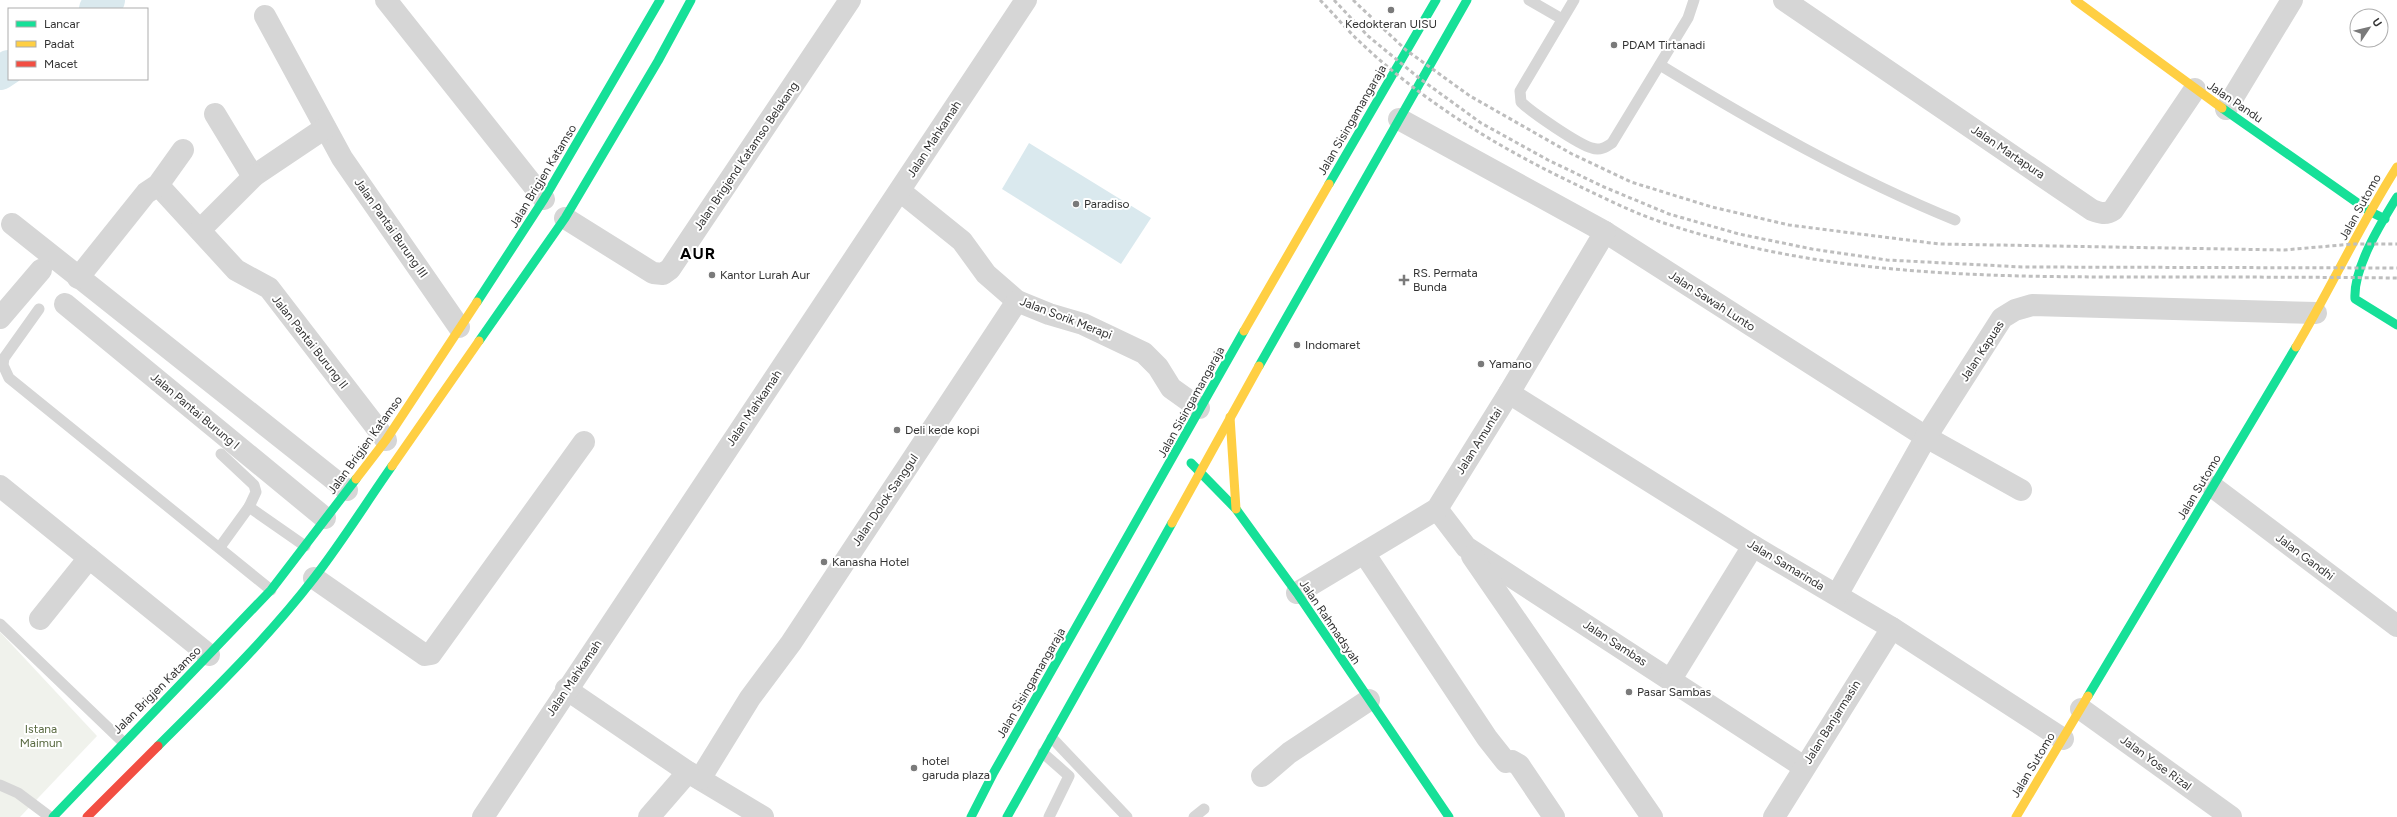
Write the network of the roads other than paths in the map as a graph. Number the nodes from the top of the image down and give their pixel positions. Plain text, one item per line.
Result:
1 (386, 0) edge
2 (691, 0) edge
3 (850, 0) edge
4 (1026, 0) edge
5 (1436, 0) edge
6 (1467, 0) edge
7 (1529, 0) edge
8 (1574, 0) edge
9 (1694, 0) edge
10 (1784, 0) edge
11 (2076, 0) edge
12 (2292, 0) edge
13 (656, 1) edge
14 (265, 16) dead end
15 (1562, 19) junction
16 (1660, 65) junction
17 (2194, 89) junction
18 (2226, 109) junction
19 (215, 114) dead end
20 (1399, 119) junction
21 (325, 128) junction
22 (183, 150) dead end
23 (2397, 167) edge
24 (255, 176) junction
25 (158, 185) junction
26 (900, 191) junction
27 (2393, 205) edge
28 (554, 209) junction
29 (2369, 211) junction
30 (1955, 220) dead end
31 (12, 224) dead end
32 (200, 230) junction
33 (1605, 232) junction
34 (41, 270) dead end
35 (78, 278) junction
36 (1017, 301) junction
37 (65, 304) dead end
38 (39, 309) dead end
39 (2316, 314) junction
40 (0, 318) edge
41 (2397, 325) edge
42 (459, 327) junction
43 (1509, 393) junction
44 (1199, 408) junction
45 (1230, 416) junction
46 (1926, 437) junction
47 (386, 440) junction
48 (584, 442) dead end
49 (1177, 452) junction
50 (220, 454) dead end
51 (1201, 471) junction
52 (0, 486) edge
53 (2213, 487) junction
54 (347, 490) junction
55 (2021, 490) dead end
56 (249, 507) junction
57 (1236, 509) junction
58 (1436, 509) junction
59 (325, 518) junction
60 (305, 546) junction
61 (1753, 546) junction
62 (220, 547) junction
63 (1466, 547) junction
64 (1364, 553) junction
65 (89, 558) junction
66 (314, 578) junction
67 (271, 590) junction
68 (1296, 593) junction
69 (1838, 595) junction
70 (292, 606) junction
71 (40, 619) dead end
72 (0, 624) edge
73 (2397, 626) edge
74 (1892, 628) junction
75 (209, 655) junction
76 (1671, 679) junction
77 (566, 690) junction
78 (1369, 700) junction
79 (2081, 709) junction
80 (1052, 738) junction
81 (2063, 739) junction
82 (123, 742) junction
83 (1043, 753) junction
84 (1804, 767) junction
85 (694, 775) junction
86 (1262, 776) dead end
87 (0, 785) edge
88 (1204, 809) dead end
89 (51, 817) edge
90 (87, 817) edge
91 (483, 817) edge
92 (649, 817) edge
93 (763, 817) edge
94 (971, 817) edge
95 (1007, 817) edge
96 (1049, 817) edge
97 (1127, 817) edge
98 (1194, 817) edge
99 (1449, 817) edge
100 (1554, 817) edge
101 (1652, 817) edge
102 (1774, 817) edge
103 (2016, 817) edge
104 (2231, 817) edge

1 - 28 street, Jalan Brigjend Katamso Belakang
2 - 28 main road, Jalan Brigjen Katamso
3 - 28 street, Jalan Brigjend Katamso Belakang
4 - 26 street, Jalan Mahkamah
5 - 44 main road, Jalan Sisingamangaraja
6 - 20 main road
7 - 15 lane
8 - 15 lane
9 - 16 lane
10 - 17 street, Jalan Martapura
11 - 17 main road, Jalan Pandu
12 - 18 street
13 - 28 main road, Jalan Brigjen Katamso
14 - 21 street, Jalan Pantai Burung III
15 - 16 lane
16 - 30 lane
17 - 18 main road, Jalan Pandu
18 - 29 main road, Jalan Pandu
19 - 24 street
20 - 33 street, Jalan Sawah Lunto
20 - 45 main road
21 - 24 street
21 - 42 street, Jalan Pantai Burung III
22 - 25 street
23 - 29 main road, Jalan Sutomo
24 - 32 street
25 - 32 street, Jalan Pantai Burung II
25 - 35 street
26 - 36 street, Jalan Sorik Merapi
26 - 77 street, Jalan Mahkamah
27 - 29 main road, Jalan Pandu
27 - 41 main road
28 - 42 main road, Jalan Brigjen Katamso
28 - 66 main road, Jalan Brigjen Katamso
29 - 39 main road, Jalan Sutomo
31 - 35 street
32 - 47 street, Jalan Pantai Burung II
33 - 43 street, Jalan Amuntai
33 - 46 street, Jalan Sawah Lunto
34 - 40 street
35 - 54 street
36 - 44 street, Jalan Sorik Merapi
36 - 85 street, Jalan Dolok Sanggul
37 - 59 street, Jalan Pantai Burung I
38 - 62 lane
39 - 46 street, Jalan Kapuas
39 - 53 main road, Jalan Sutomo
42 - 47 main road, Jalan Brigjen Katamso
43 - 58 street, Jalan Amuntai
43 - 61 street, Jalan Samarinda
44 - 49 main road, Jalan Sisingamangaraja
45 - 51 main road
45 - 57 main road
46 - 55 street, Jalan Sawah Lunto
46 - 69 street, Jalan Kapuas
47 - 54 main road, Jalan Brigjen Katamso
48 - 66 street
49 - 51 main road, Jalan Rahmadsyah
49 - 94 main road, Jalan Sisingamangaraja
50 - 56 lane
51 - 57 main road, Jalan Rahmadsyah
51 - 80 main road
52 - 65 street
53 - 73 street, Jalan Gandhi
53 - 79 main road, Jalan Sutomo
54 - 59 main road, Jalan Brigjen Katamso
56 - 60 lane
56 - 62 lane
57 - 68 main road, Jalan Rahmadsyah
58 - 63 street, Jalan Sambas
58 - 64 street, Jalan Amuntai
59 - 60 main road, Jalan Brigjen Katamso
60 - 67 main road, Jalan Brigjen Katamso
61 - 69 street, Jalan Samarinda
61 - 76 street
62 - 67 lane
63 - 76 street, Jalan Sambas
63 - 101 street
64 - 68 street, Jalan Amuntai
64 - 100 street
65 - 71 street
65 - 75 street
66 - 70 main road, Jalan Brigjen Katamso
67 - 70 main road
67 - 75 main road, Jalan Brigjen Katamso
68 - 78 main road, Jalan Rahmadsyah
69 - 74 street, Jalan Samarinda
70 - 90 main road, Jalan Brigjen Katamso
72 - 82 lane
74 - 81 street, Jalan Samarinda
74 - 84 street, Jalan Banjarmasin
75 - 82 main road, Jalan Brigjen Katamso
76 - 84 street, Jalan Sambas
77 - 85 street
77 - 91 street, Jalan Mahkamah
78 - 86 street
78 - 99 main road, Jalan Rahmadsyah
79 - 81 main road, Jalan Sutomo
79 - 104 street, Jalan Yose Rizal
80 - 83 main road
80 - 97 lane
81 - 103 main road, Jalan Sutomo
82 - 89 main road, Jalan Brigjen Katamso
83 - 95 main road
83 - 96 lane
84 - 102 street, Jalan Banjarmasin
85 - 92 street, Jalan Dolok Sanggul
85 - 93 street
87 - 89 lane
88 - 98 lane

